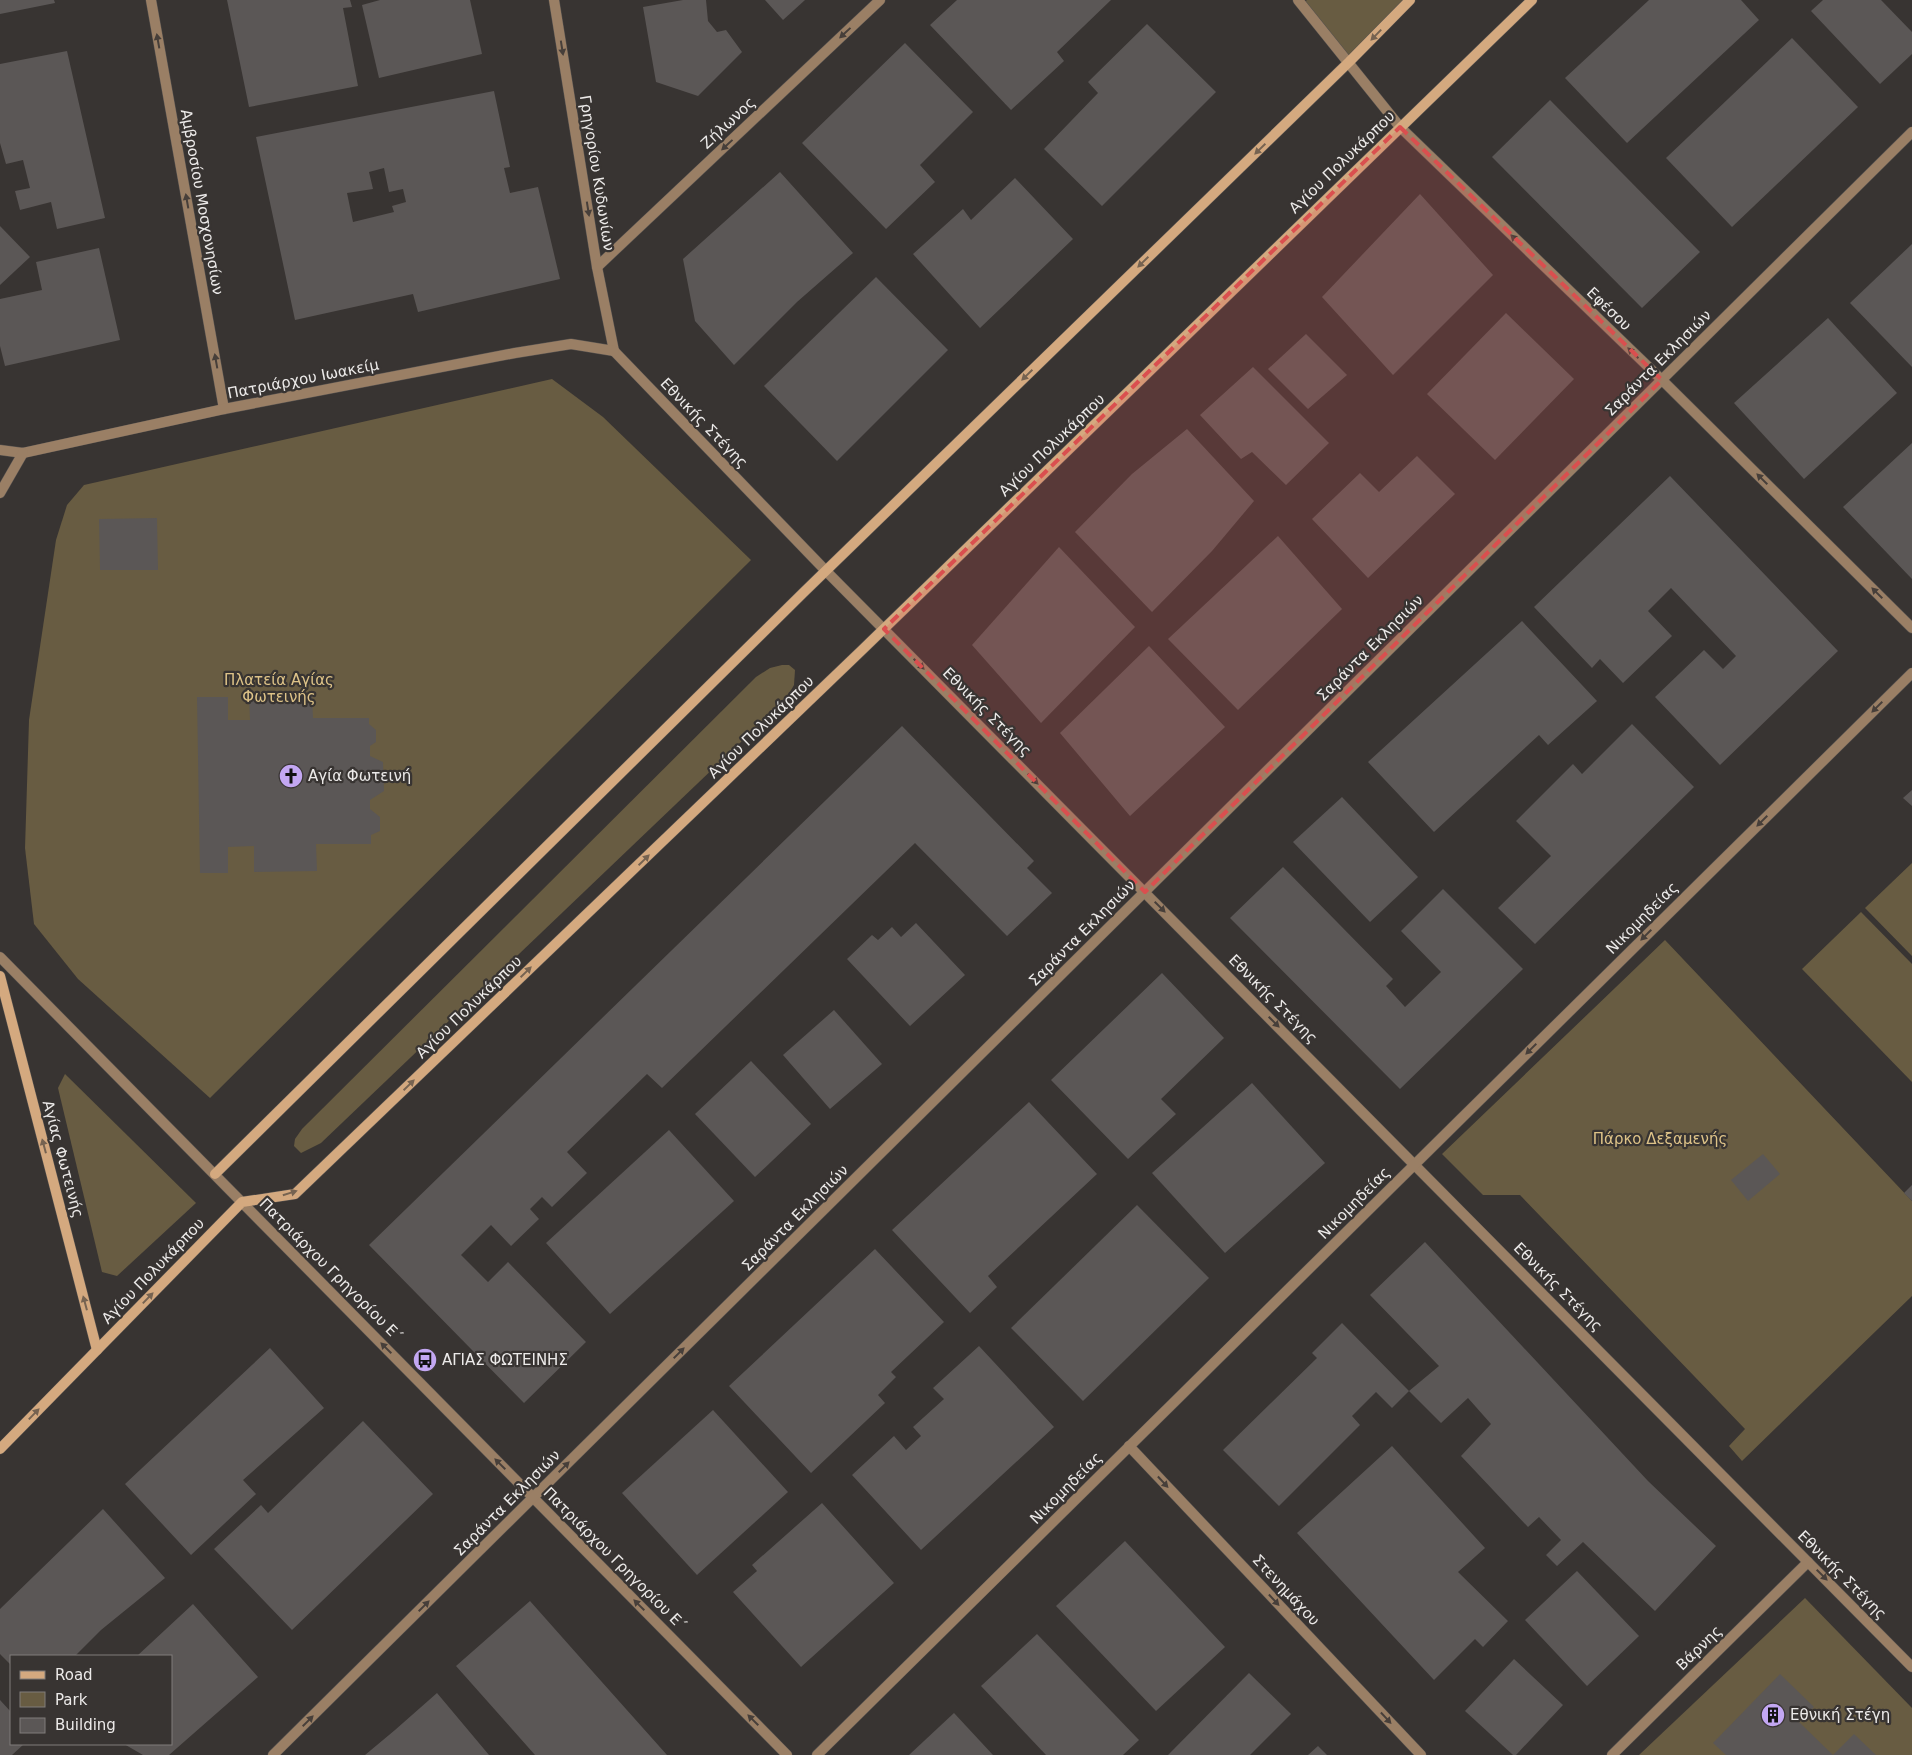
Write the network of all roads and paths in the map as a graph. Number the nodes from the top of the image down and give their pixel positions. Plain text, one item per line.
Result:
1 (151, 0) edge
2 (554, 0) edge
3 (880, 0) edge
4 (1410, 0) edge
5 (1532, 0) edge
6 (1302, 1) edge
7 (1349, 62) junction
8 (1400, 127) junction
9 (1912, 132) edge
10 (597, 267) junction
11 (614, 351) junction
12 (1662, 380) junction
13 (224, 409) junction
14 (0, 450) edge
15 (23, 453) junction
16 (0, 493) edge
17 (826, 571) junction
18 (1912, 628) edge
19 (884, 629) junction
20 (1912, 672) edge
21 (1145, 892) junction
22 (0, 956) edge
23 (0, 976) edge
24 (1415, 1164) junction
25 (214, 1174) junction
26 (242, 1202) junction
27 (97, 1350) junction
28 (1129, 1446) junction
29 (0, 1449) edge
30 (533, 1498) junction
31 (1808, 1562) junction
32 (1912, 1667) edge
33 (274, 1755) edge
34 (787, 1755) edge
35 (816, 1755) edge
36 (1421, 1755) edge
37 (1612, 1755) edge

13 -> 1 street, Αμβροσίου Μοσχονησίων
2 -> 10 street, Γρηγορίου Κυδωνίων
3 -> 10 street, Ζήλωνος
4 -> 7 street
5 - 8 street, Αγίου Πολυκάρπου
6 - 7 street, Εφέσου
7 - 8 street, Εφέσου
7 -> 17 street
12 -> 8 street, Εφέσου
8 - 19 street, Αγίου Πολυκάρπου
9 - 12 street, Σαράντα Εκλησιών
10 - 11 street, Γρηγορίου Κυδωνίων
11 - 13 street, Πατριάρχου Ιωακείμ
11 - 17 street, Εθνικής Στέγης
18 -> 12 street, Εφέσου
12 - 21 street, Σαράντα Εκλησιών
13 - 15 street, Πατριάρχου Ιωακείμ
14 - 15 street, Πατριάρχου Ιωακείμ
15 - 16 street
17 - 19 street, Εθνικής Στέγης
17 - 25 street
19 -> 21 street, Εθνικής Στέγης
26 -> 19 street, Αγίου Πολυκάρπου
20 -> 24 street, Νικομηδείας
21 -> 24 street, Εθνικής Στέγης
30 -> 21 street, Σαράντα Εκλησιών
22 - 25 street, Πατριάρχου Γρηγορίου Ε΄
27 -> 23 street, Αγίας Φωτεινής
24 - 28 street, Νικομηδείας
24 - 31 street, Εθνικής Στέγης
25 - 26 street, Πατριάρχου Γρηγορίου Ε΄
27 -> 26 street, Αγίου Πολυκάρπου
30 -> 26 street, Πατριάρχου Γρηγορίου Ε΄
29 -> 27 street, Αγίου Πολυκάρπου
28 - 35 street, Νικομηδείας
28 -> 36 street, Στενημάχου
33 -> 30 street, Σαράντα Εκλησιών
34 -> 30 street, Πατριάρχου Γρηγορίου Ε΄
31 -> 32 street, Εθνικής Στέγης
31 - 37 street, Βάρνης

